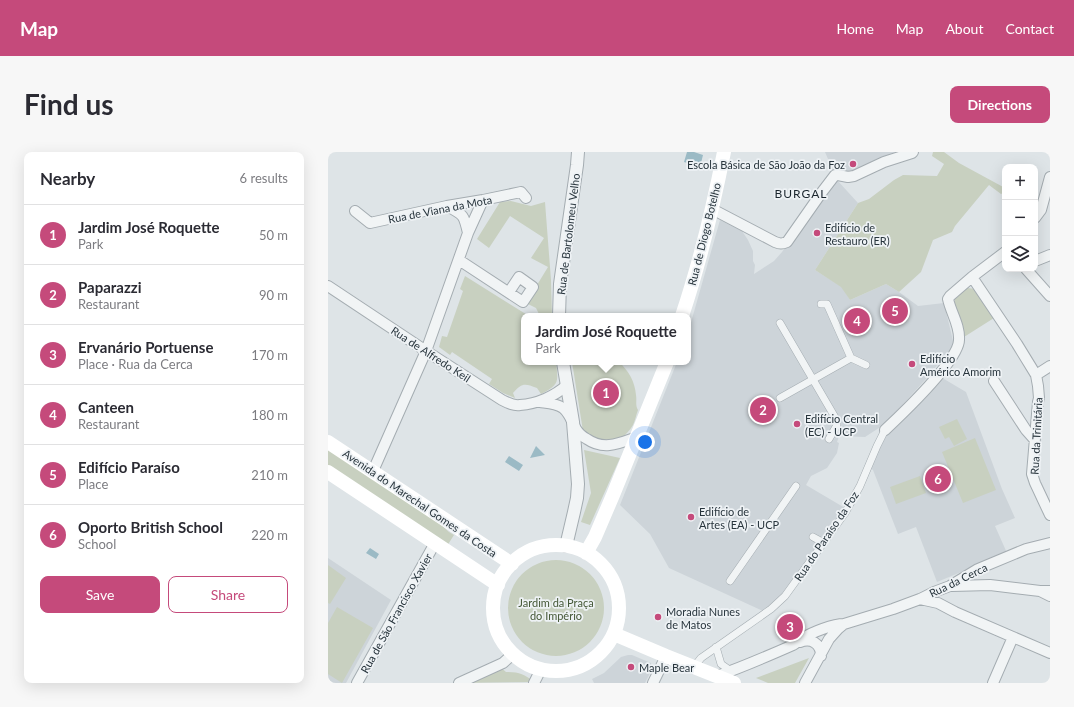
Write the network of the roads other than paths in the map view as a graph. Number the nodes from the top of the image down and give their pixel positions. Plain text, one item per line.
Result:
1 (578, 152) edge
2 (724, 152) edge
3 (913, 152) edge
4 (1050, 177) edge
5 (526, 198) dead end
6 (483, 200) junction
7 (447, 206) junction
8 (712, 209) junction
9 (355, 211) dead end
10 (1038, 214) edge
11 (468, 233) junction
12 (1002, 254) edge
13 (1050, 255) edge
14 (459, 260) junction
15 (1038, 260) edge
16 (1029, 272) edge
17 (972, 277) junction
18 (328, 286) edge
19 (509, 292) dead end
20 (1050, 296) edge
21 (821, 304) dead end
22 (559, 313) edge
23 (683, 313) edge
24 (780, 323) dead end
25 (426, 351) junction
26 (851, 358) junction
27 (564, 365) edge
28 (666, 365) edge
29 (866, 365) dead end
30 (1050, 366) edge
31 (1036, 375) junction
32 (812, 379) junction
33 (994, 380) dead end
34 (567, 384) junction
35 (780, 398) dead end
36 (540, 402) junction
37 (573, 422) junction
38 (885, 430) joint
39 (637, 437) junction
40 (829, 439) dead end
41 (1034, 439) junction
42 (328, 442) edge
43 (373, 471) junction
44 (328, 472) edge
45 (796, 486) dead end
46 (1050, 514) edge
47 (813, 537) dead end
48 (435, 543) junction
49 (824, 543) junction
50 (1050, 543) edge
51 (566, 546) junction
52 (586, 553) junction
53 (512, 564) junction
54 (730, 581) dead end
55 (498, 585) junction
56 (950, 586) junction
57 (1045, 591) edge
58 (1050, 596) edge
59 (920, 599) junction
60 (844, 624) junction
61 (614, 634) junction
62 (1013, 637) junction
63 (796, 643) junction
64 (716, 647) junction
65 (1050, 653) edge
66 (513, 654) junction
67 (666, 656) junction
68 (821, 656) junction
69 (694, 667) junction
70 (541, 669) junction
71 (733, 677) edge
72 (357, 683) edge
73 (459, 683) edge
74 (534, 683) edge
75 (653, 683) edge
76 (805, 683) edge
77 (993, 683) edge

1 - 22 street, Rua de Bartolomeu Velho
2 - 8 main road, Rua de Diogo Botelho
3 - 8 street
4 - 10 street
5 - 6 street, Rua de Viana da Mota
6 - 7 street, Rua de Viana da Mota
6 - 11 street
7 - 9 street, Rua de Viana da Mota
7 - 11 street
8 - 23 main road, Rua de Diogo Botelho
11 - 14 street
12 - 17 street, Rua do Paraíso da Foz
13 - 15 street
14 - 19 street
14 - 25 street
16 - 20 street
17 - 31 street, Rua da Trinitária
17 - 38 street, Rua do Paraíso da Foz
18 - 25 street, Rua de Alfredo Keil
21 - 26 street
24 - 32 street
25 - 36 street, Rua de Alfredo Keil
25 - 43 street
26 - 29 street
26 - 32 street
27 - 34 street
28 - 39 main road
30 - 31 street
31 - 41 street, Rua da Trinitária
32 - 35 street
32 - 40 street
33 - 41 street
34 - 36 street, Rua de Alfredo Keil
34 - 37 street
36 - 37 street, Rua de Alfredo Keil
37 - 39 street, Rua de Alfredo Keil
37 - 51 street
38 - 49 street, Rua do Paraíso da Foz
39 - 52 main road
41 - 46 street, Rua da Trinitária
42 - 43 main road, Avenida do Marechal Gomes da Costa
43 - 53 main road, Avenida do Marechal Gomes da Costa
44 - 48 main road
45 - 54 street
47 - 49 street
48 - 55 main road
48 - 72 street, Rua de São Francisco Xavier
49 - 64 street, Rua do Paraíso da Foz
50 - 56 street, Rua da Cerca
51 - 52 main road
51 - 53 main road
52 - 61 main road
53 - 55 main road
55 - 66 main road
56 - 57 street
56 - 59 street, Rua da Cerca
57 - 58 street
59 - 60 street, Rua da Cerca
59 - 62 street
60 - 63 street, Rua da Cerca
60 - 68 street
61 - 67 main road
61 - 70 main road
62 - 65 street
62 - 77 street
63 - 68 street
63 - 71 street, Rua da Cerca
64 - 69 street, Rua do Paraíso da Foz
64 - 71 street
66 - 70 main road
66 - 73 street
67 - 69 main road
67 - 75 street
68 - 76 street
69 - 71 main road
70 - 74 street

